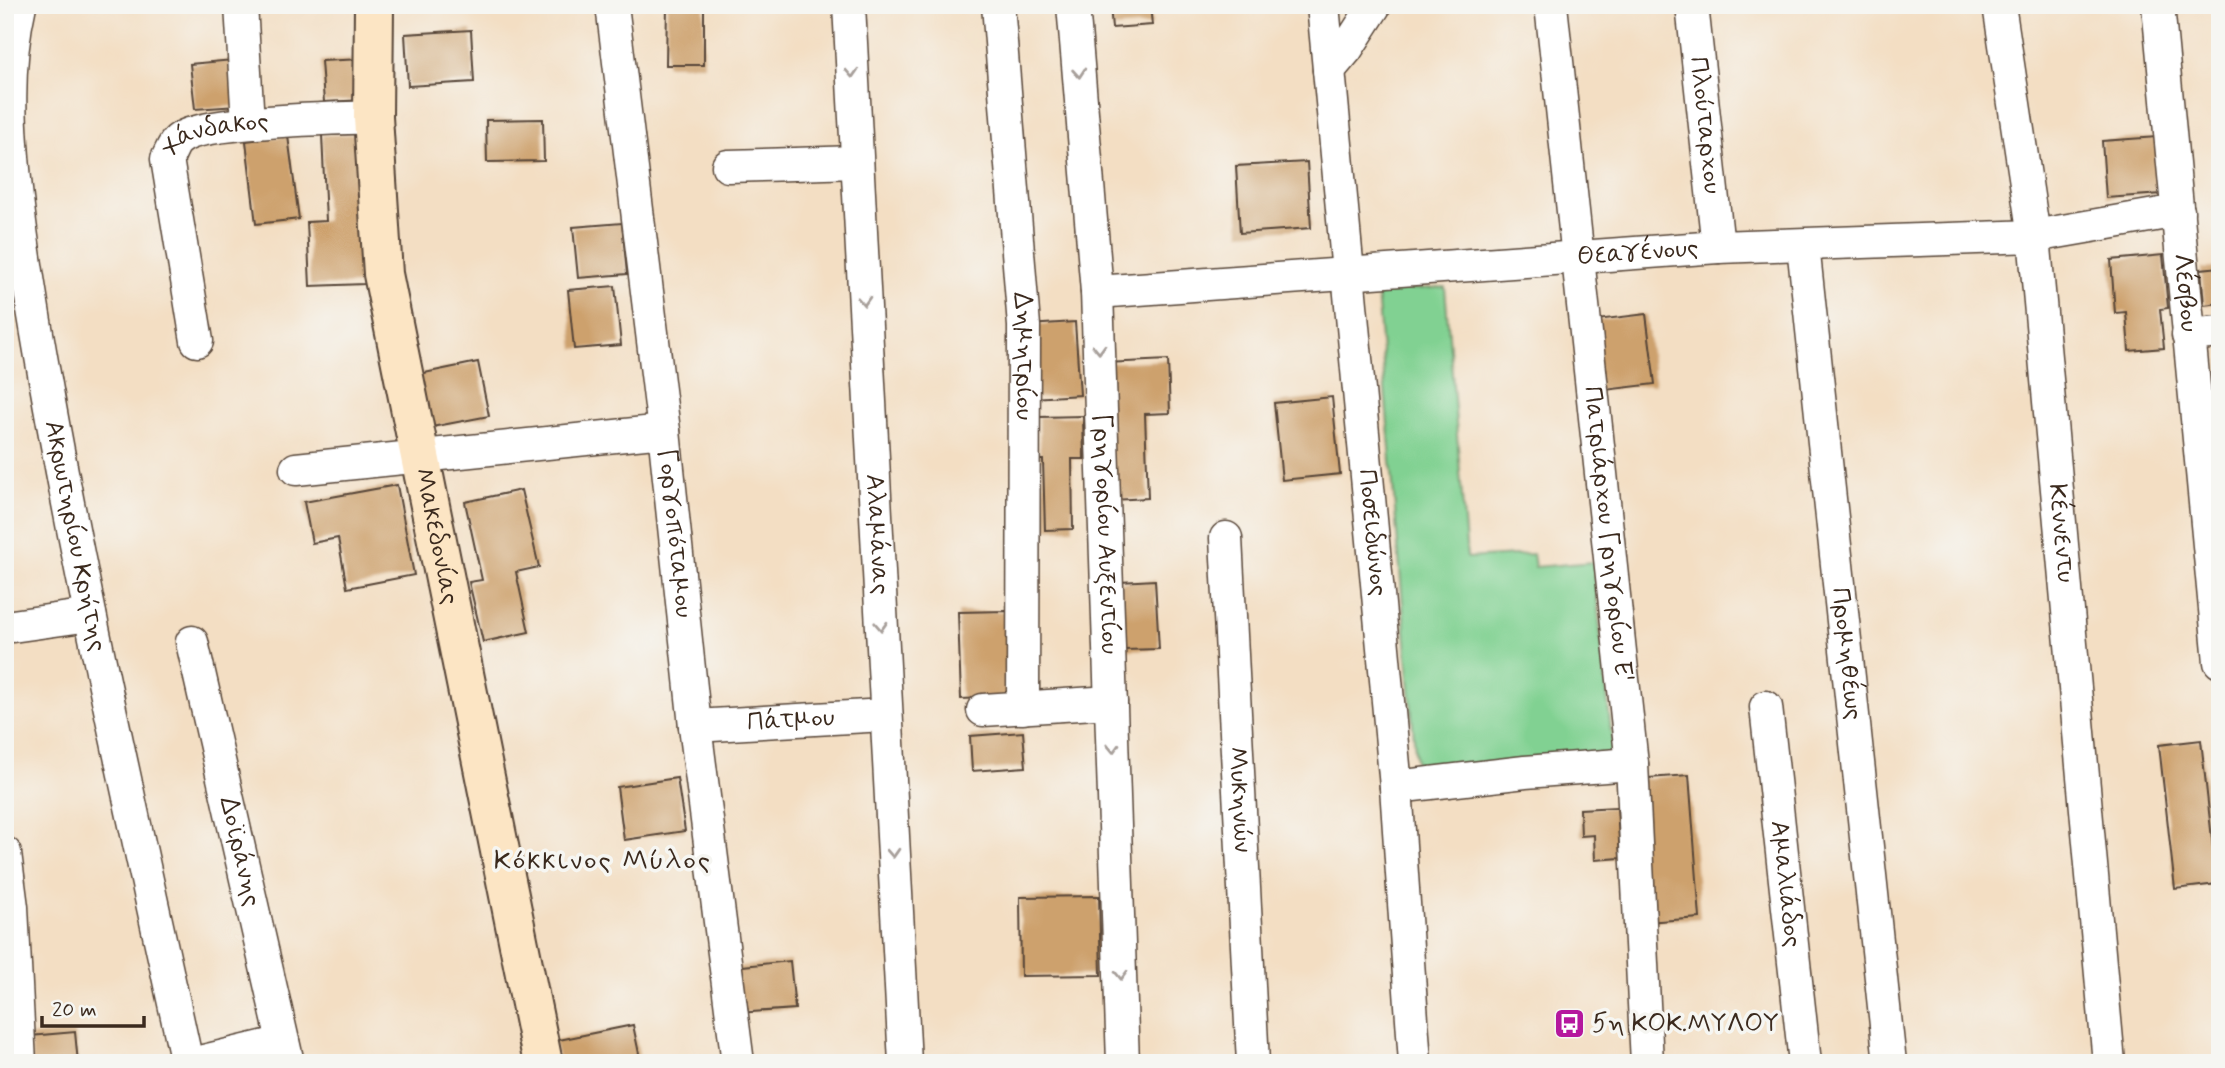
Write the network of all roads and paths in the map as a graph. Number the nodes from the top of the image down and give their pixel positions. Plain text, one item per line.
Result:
1 (20, 5) edge
2 (241, 5) edge
3 (374, 5) edge
4 (612, 5) edge
5 (849, 5) edge
6 (998, 5) edge
7 (1073, 5) edge
8 (1323, 5) edge
9 (1375, 5) edge
10 (1551, 5) edge
11 (1692, 5) edge
12 (1999, 5) edge
13 (2158, 5) edge
14 (1329, 69) junction
15 (373, 117) junction
16 (248, 123) junction
17 (857, 162) junction
18 (728, 166) dead end
19 (2178, 211) junction
20 (2034, 236) junction
21 (1803, 245) junction
22 (1718, 247) junction
23 (1577, 257) junction
24 (1349, 274) junction
25 (1097, 292) junction
26 (2220, 332) edge
27 (2188, 335) junction
28 (197, 341) dead end
29 (664, 432) junction
30 (420, 456) junction
31 (296, 469) dead end
32 (1226, 538) dead end
33 (90, 615) junction
34 (5, 627) edge
35 (192, 642) dead end
36 (2220, 662) edge
37 (1111, 702) junction
38 (1766, 706) dead end
39 (1023, 708) junction
40 (983, 710) dead end
41 (885, 715) junction
42 (695, 726) junction
43 (1632, 764) junction
44 (1396, 787) junction
45 (5, 853) edge
46 (286, 1052) edge
47 (20, 1063) edge
48 (187, 1063) edge
49 (195, 1063) edge
50 (543, 1063) edge
51 (738, 1063) edge
52 (905, 1063) edge
53 (1124, 1063) edge
54 (1254, 1063) edge
55 (1415, 1063) edge
56 (1647, 1063) edge
57 (1805, 1063) edge
58 (1891, 1063) edge
59 (2109, 1063) edge

1 - 33 street, Ακρωτηρίου Κρήτης
2 - 16 street
3 - 15 street, Μακεδονίας
4 - 29 street, Γοργοπόταμου
5 -> 17 street, Αλαμάνας
6 - 39 street, Δημητρίου
7 -> 25 street, Γρηγορίου Αυξεντίου
8 - 14 street, Ποσειδώνος
9 - 14 street
10 - 23 street, Πατριάρχου Γρηγορίου E'
11 - 22 street, Πλούταρχου
12 - 20 street, Κέννεντυ
13 - 19 street, Λέσβου
14 - 24 street, Ποσειδώνος
15 - 16 street, Χάνδακος
15 - 30 street, Μακεδονίας
16 - 28 street, Χάνδακος
17 - 18 street
17 -> 41 street, Αλαμάνας
19 - 20 street, Θεαγένους
19 - 27 street, Λέσβου
20 - 21 street, Θεαγένους
20 - 59 street, Κέννεντυ
21 - 22 street, Θεαγένους
21 - 58 street, Προμηθέως
22 - 23 street, Θεαγένους
23 - 24 street, Θεαγένους
23 - 43 street, Πατριάρχου Γρηγορίου E'
24 - 25 street, Θεαγένους
24 - 44 street, Ποσειδώνος
25 -> 37 street, Γρηγορίου Αυξεντίου
26 - 27 street
27 - 36 street, Λέσβου
29 - 30 street
29 - 42 street, Γοργοπόταμου
30 - 31 street
30 - 50 street, Μακεδονίας
32 - 54 street, Μυκηνών
33 - 34 street
33 - 48 street, Ακρωτηρίου Κρήτης
35 - 46 street, Δοϊράνης
37 - 39 street
37 -> 53 street, Γρηγορίου Αυξεντίου
38 - 57 street, Αμαλιάδος
39 - 40 street
41 - 42 street, Πάτμου
41 -> 52 street, Αλαμάνας
42 - 51 street, Γοργοπόταμου
43 - 44 street
43 - 56 street, Πατριάρχου Γρηγορίου E'
44 - 55 street, Ποσειδώνος
45 - 47 street
46 - 49 street

